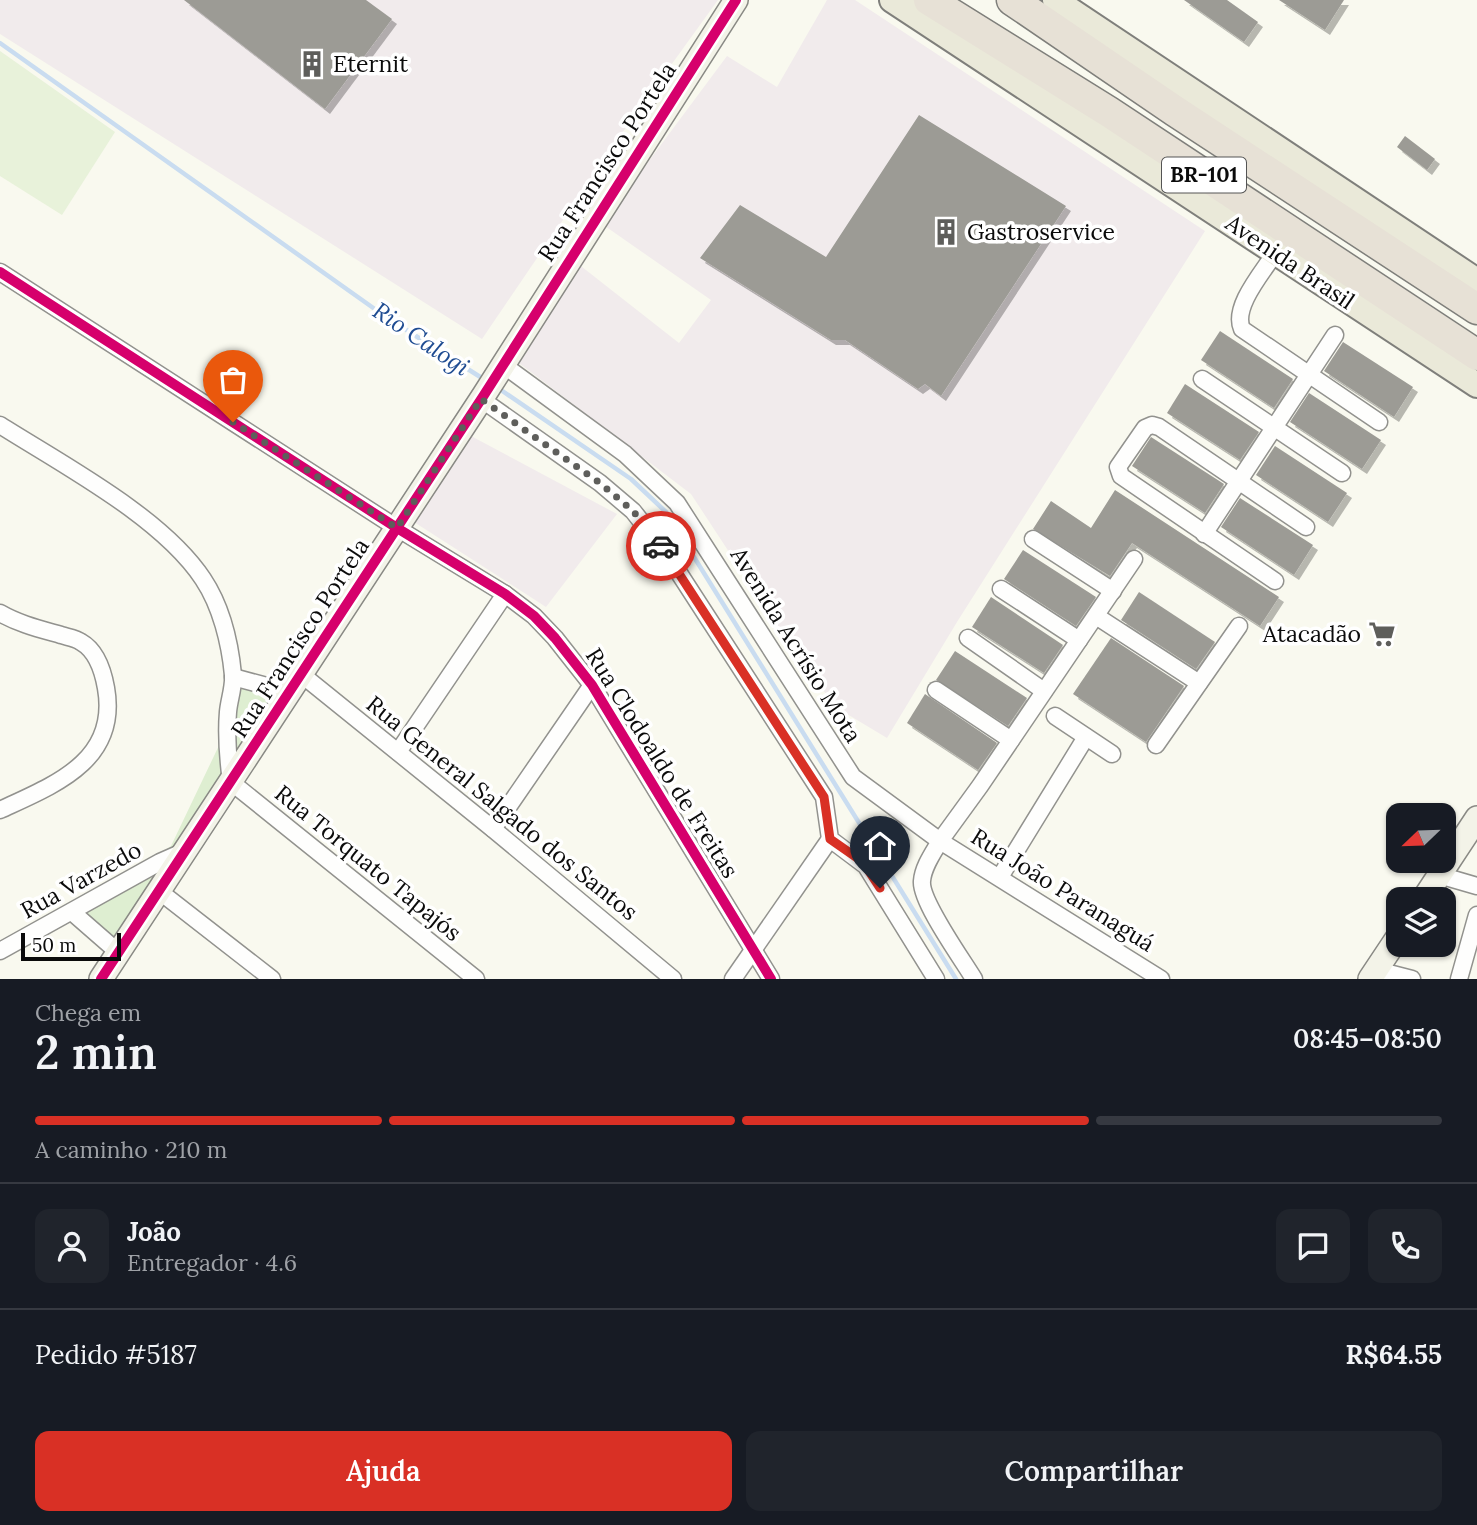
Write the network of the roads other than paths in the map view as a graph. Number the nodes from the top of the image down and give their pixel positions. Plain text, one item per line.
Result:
1 (736, 0) edge
2 (892, 0) edge
3 (929, 0) edge
4 (1012, 0) edge
5 (1055, 0) edge
6 (1275, 253) junction
7 (0, 272) edge
8 (1477, 281) edge
9 (1477, 309) edge
10 (1335, 335) dead end
11 (1477, 355) edge
12 (500, 367) junction
13 (1309, 376) junction
14 (1202, 379) dead end
15 (1477, 385) edge
16 (482, 397) junction
17 (1379, 422) dead end
18 (0, 425) edge
19 (1275, 428) junction
20 (1342, 473) dead end
21 (1239, 480) junction
22 (1306, 527) dead end
23 (397, 528) junction
24 (1204, 534) junction
25 (1033, 539) dead end
26 (1135, 559) dead end
27 (1275, 581) dead end
28 (1001, 589) dead end
29 (1113, 591) junction
30 (505, 594) junction
31 (0, 613) edge
32 (1096, 616) junction
33 (1239, 626) dead end
34 (968, 638) dead end
35 (1079, 640) junction
36 (233, 677) junction
37 (295, 683) junction
38 (1199, 683) junction
39 (592, 685) junction
40 (936, 690) dead end
41 (1044, 691) junction
42 (1055, 716) dead end
43 (1086, 737) junction
44 (1012, 740) junction
45 (1156, 745) dead end
46 (398, 752) junction
47 (1112, 754) dead end
48 (230, 782) junction
49 (0, 810) edge
50 (1477, 818) edge
51 (493, 829) junction
52 (830, 839) junction
53 (940, 841) junction
54 (185, 851) junction
55 (1439, 875) junction
56 (1000, 877) junction
57 (1477, 886) edge
58 (1431, 887) edge
59 (159, 891) junction
60 (72, 912) junction
61 (1477, 915) edge
62 (752, 949) junction
63 (0, 951) edge
64 (118, 953) junction
65 (1386, 956) edge
66 (1374, 974) edge
67 (101, 979) edge
68 (272, 979) edge
69 (476, 979) edge
70 (673, 979) edge
71 (733, 979) edge
72 (771, 979) edge
73 (936, 979) edge
74 (974, 979) edge
75 (1161, 979) edge
76 (1412, 979) edge
77 (1459, 979) edge

1 - 12 street, Rua Francisco Portela
2 - 6 main road, Avenida Brasil
3 - 11 highway, Avenida Brasil / BR-101
4 - 9 highway, BR-101
5 - 8 main road
6 - 13 street
6 - 15 main road, Avenida Brasil
7 - 23 street, Rua Clodoaldo de Freitas
10 - 13 street
12 - 16 street, Rua Francisco Portela
12 - 53 street, Avenida Acrísio Mota
13 - 17 street
13 - 19 street
14 - 19 street
16 - 23 street, Rua Francisco Portela
16 - 52 street
18 - 36 street
19 - 20 street
19 - 21 street
21 - 22 street
21 - 24 street
21 - 24 street
23 - 30 street, Rua Clodoaldo de Freitas
23 - 37 street, Rua Francisco Portela
24 - 27 street
25 - 29 street
26 - 29 street
28 - 35 street
29 - 32 street
30 - 39 street, Rua Clodoaldo de Freitas
30 - 46 street
31 - 49 street
32 - 35 street
32 - 38 street
33 - 38 street
34 - 41 street
35 - 41 street
36 - 37 street
36 - 48 street
37 - 46 street, Rua General Salgado dos Santos
37 - 48 street, Rua Francisco Portela
38 - 45 street
39 - 51 street
39 - 62 street, Rua Clodoaldo de Freitas
40 - 44 street
41 - 44 street
42 - 43 street
43 - 47 street
43 - 56 street
44 - 53 street
46 - 51 street, Rua General Salgado dos Santos
48 - 54 street, Rua Francisco Portela
48 - 69 street, Rua Torquato Tapajós
50 - 55 street
51 - 70 street, Rua General Salgado dos Santos
52 - 62 street
52 - 73 street
53 - 56 street, Rua João Paranaguá
53 - 74 street
54 - 59 street, Rua Francisco Portela
54 - 60 street, Rua Varzedo
55 - 57 street
55 - 58 street
56 - 75 street, Rua João Paranaguá
59 - 64 street, Rua Francisco Portela
59 - 68 street
60 - 63 street, Rua Varzedo
60 - 64 street
61 - 77 street
62 - 71 street
62 - 72 street, Rua Clodoaldo de Freitas
64 - 67 street, Rua Francisco Portela
65 - 66 street
66 - 76 street

